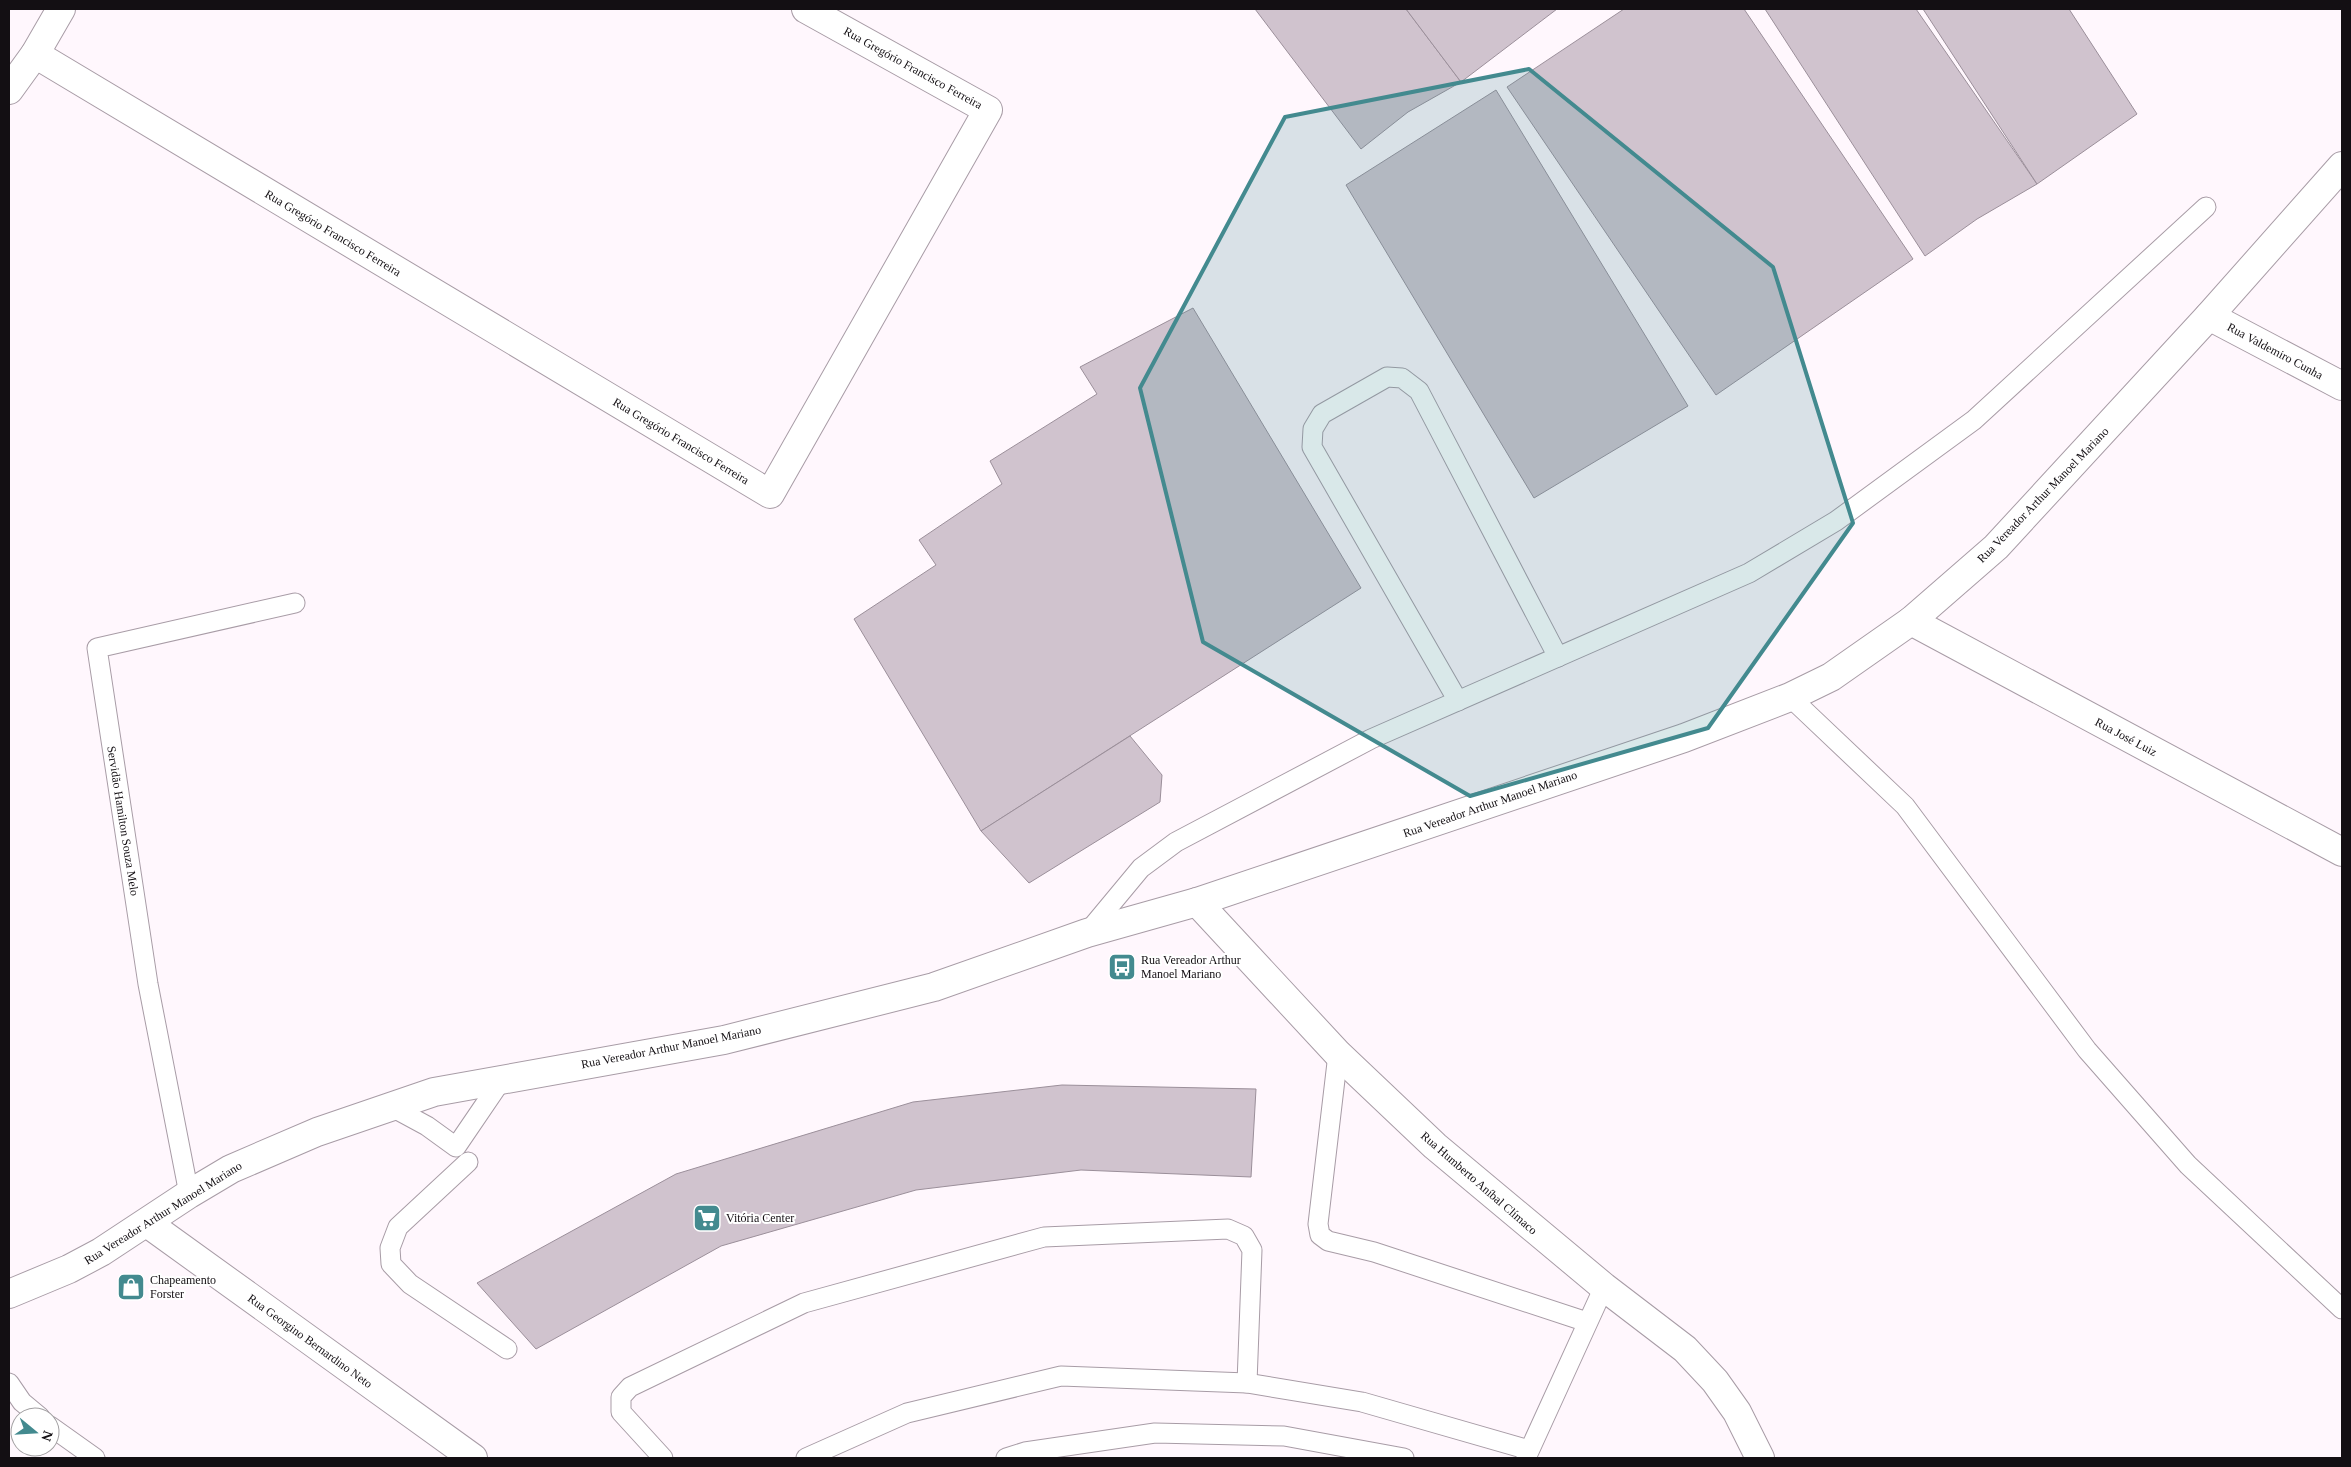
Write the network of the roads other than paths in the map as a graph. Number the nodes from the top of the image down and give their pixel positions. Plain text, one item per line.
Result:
1 (61, 9) edge
2 (806, 9) edge
3 (35, 54) junction
4 (9, 90) edge
5 (2342, 166) edge
6 (2206, 207) dead end
7 (2209, 316) junction
8 (2342, 386) edge
9 (295, 603) dead end
10 (1911, 621) junction
11 (1558, 657) junction
12 (1790, 697) junction
13 (1458, 700) junction
14 (2342, 852) edge
15 (1197, 902) junction
16 (1087, 933) junction
17 (1338, 1054) junction
18 (503, 1078) junction
19 (390, 1106) junction
20 (468, 1162) dead end
21 (189, 1194) junction
22 (147, 1223) junction
23 (1604, 1288) junction
24 (9, 1294) edge
25 (2342, 1308) edge
26 (1587, 1322) junction
27 (507, 1349) dead end
28 (1247, 1383) junction
29 (9, 1384) edge
30 (28, 1407) edge
31 (60, 1433) edge
32 (1527, 1454) edge
33 (95, 1458) edge
34 (473, 1458) edge
35 (663, 1458) edge
36 (806, 1458) edge
37 (1006, 1458) edge
38 (1404, 1458) edge
39 (1760, 1458) edge

1 - 3 street
2 - 3 street, Rua Gregório Francisco Ferreira
3 - 4 street
5 - 7 street, Rua Vereador Arthur Manoel Mariano
6 - 11 lane
7 - 8 street, Rua Valdemiro Cunha
7 - 10 street, Rua Vereador Arthur Manoel Mariano
9 - 21 lane, Servidão Hamilton Souza Melo
10 - 12 street, Rua Vereador Arthur Manoel Mariano
10 - 14 street, Rua José Luiz
11 - 13 lane
11 - 13 lane
12 - 15 street, Rua Vereador Arthur Manoel Mariano
12 - 25 lane
13 - 16 lane
15 - 16 street, Rua Vereador Arthur Manoel Mariano
15 - 17 street, Rua Humberto Aníbal Clímaco
16 - 18 street, Rua Vereador Arthur Manoel Mariano
17 - 23 street, Rua Humberto Aníbal Clímaco
17 - 26 lane
18 - 19 street, Rua Vereador Arthur Manoel Mariano
18 - 19 lane
19 - 21 street, Rua Vereador Arthur Manoel Mariano
20 - 27 lane
21 - 22 street, Rua Vereador Arthur Manoel Mariano
22 - 24 street, Rua Vereador Arthur Manoel Mariano
22 - 34 street, Rua Georgino Bernardino Neto
23 - 26 lane
23 - 39 street, Rua Humberto Aníbal Clímaco
26 - 32 lane
28 - 32 lane
28 - 35 lane
28 - 36 lane
29 - 30 lane
31 - 33 lane
37 - 38 lane

